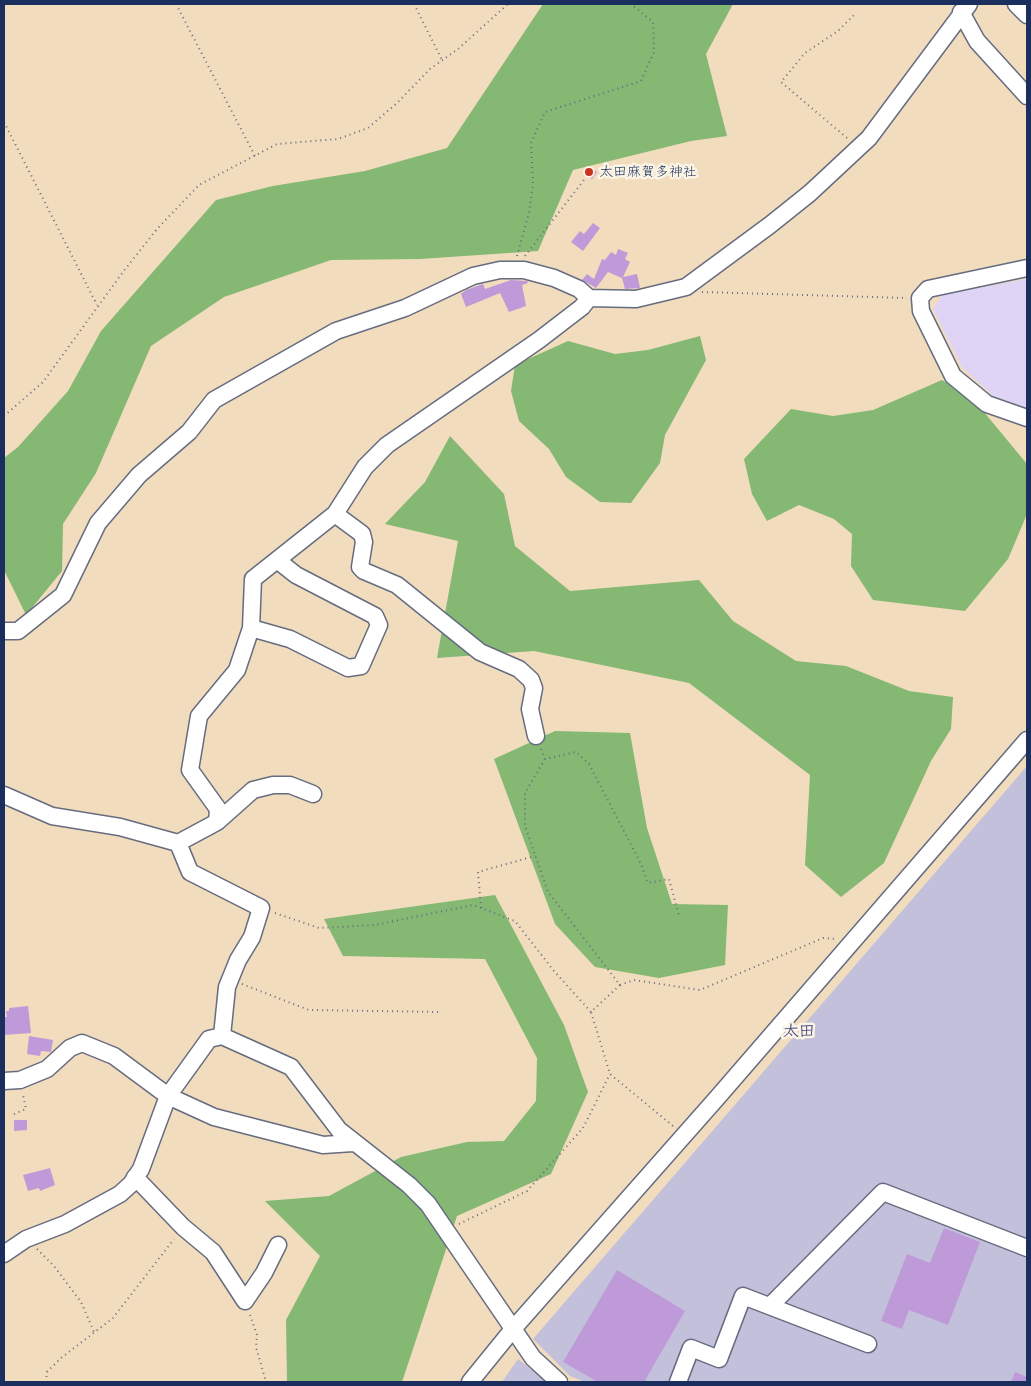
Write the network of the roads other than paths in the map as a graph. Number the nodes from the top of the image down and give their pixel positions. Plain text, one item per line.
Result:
1 (1016, 4) edge
2 (964, 10) edge
3 (1027, 15) edge
4 (1027, 96) edge
5 (1027, 268) edge
6 (589, 298) junction
7 (1027, 418) edge
8 (335, 514) junction
9 (277, 560) junction
10 (251, 628) junction
11 (4, 631) edge
12 (536, 736) road end
13 (1027, 740) edge
14 (313, 794) dead end
15 (4, 795) edge
16 (217, 822) junction
17 (178, 842) junction
18 (222, 1036) junction
19 (12, 1081) edge
20 (168, 1096) junction
21 (353, 1143) junction
22 (135, 1178) junction
23 (278, 1245) dead end
24 (1027, 1248) edge
25 (4, 1254) edge
26 (770, 1306) junction
27 (513, 1328) junction
28 (868, 1344) dead end
29 (470, 1382) edge
30 (560, 1382) edge
31 (678, 1382) edge

1 - 3 street
2 - 4 street
2 - 6 street
5 - 7 street
6 - 8 street
6 - 11 street
8 - 9 street
8 - 12 street
9 - 10 street
9 - 10 street
10 - 16 street
13 - 27 street
14 - 16 street
15 - 17 street
16 - 17 street
17 - 18 street
18 - 20 street
18 - 21 street
19 - 20 street
20 - 21 street
20 - 22 street
21 - 27 street
22 - 23 street
22 - 25 street
24 - 26 street
26 - 28 street
26 - 31 street
27 - 29 street
27 - 30 street

